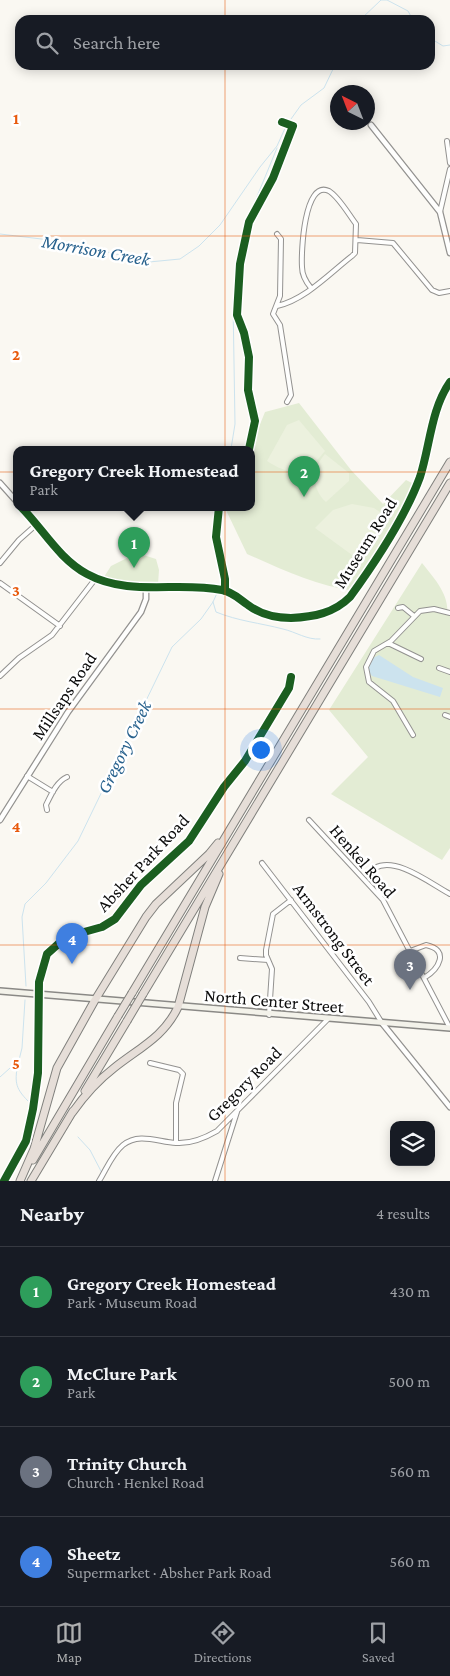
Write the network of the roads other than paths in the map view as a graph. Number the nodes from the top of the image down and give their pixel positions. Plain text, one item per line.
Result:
1 (375, 130) edge
2 (447, 141) dead end
3 (450, 162) edge
4 (450, 169) edge
5 (440, 212) junction
6 (276, 234) dead end
7 (357, 240) junction
8 (450, 253) edge
9 (311, 288) junction
10 (450, 291) edge
11 (277, 306) junction
12 (450, 382) edge
13 (287, 402) dead end
14 (450, 462) edge
15 (450, 482) edge
16 (0, 483) edge
17 (13, 498) edge
18 (25, 511) edge
19 (36, 524) junction
20 (0, 563) edge
21 (96, 578) junction
22 (0, 583) edge
23 (146, 588) junction
24 (398, 608) dead end
25 (449, 610) edge
26 (414, 616) junction
27 (60, 626) junction
28 (388, 643) junction
29 (421, 659) dead end
30 (439, 668) dead end
31 (450, 672) edge
32 (0, 676) edge
33 (291, 677) dead end
34 (413, 735) dead end
35 (27, 776) junction
36 (67, 778) dead end
37 (53, 792) junction
38 (251, 795) junction
39 (48, 810) dead end
40 (0, 820) edge
41 (309, 820) dead end
42 (234, 842) junction
43 (262, 863) dead end
44 (450, 894) edge
45 (291, 900) junction
46 (383, 900) junction
47 (410, 951) junction
48 (240, 958) dead end
49 (268, 960) junction
50 (424, 978) junction
51 (0, 991) edge
52 (40, 996) junction
53 (95, 1000) junction
54 (178, 1007) junction
55 (269, 1015) junction
56 (328, 1019) junction
57 (382, 1023) junction
58 (450, 1028) edge
59 (150, 1063) dead end
60 (449, 1106) edge
61 (238, 1111) junction
62 (72, 1113) junction
63 (176, 1143) junction
64 (4, 1181) edge
65 (20, 1181) edge
66 (31, 1181) edge
67 (98, 1181) edge
68 (215, 1181) edge

1 - 5 street
2 - 3 street
4 - 5 street
5 - 8 street
6 - 11 street
7 - 9 street
7 - 9 street
7 - 10 street
9 - 11 street
11 - 13 street
12 - 23 street, Museum Road
14 - 38 highway
15 - 42 highway
16 - 17 street
18 - 19 street, Museum Road
19 - 20 street
19 - 21 street, Museum Road
21 - 23 street, Museum Road
21 - 27 street
22 - 27 street
23 - 35 street, Millsaps Road
24 - 26 street
25 - 26 street
26 - 28 street
27 - 32 street
28 - 29 street
28 - 34 street
30 - 31 street
33 - 52 street, Absher Park Road
35 - 37 street
35 - 40 street, Millsaps Road
36 - 37 street
37 - 39 street
38 - 53 highway
38 - 65 highway, bridge
41 - 46 street, Henkel Road
42 - 54 highway
42 - 62 highway, bridge
43 - 45 street, Armstrong Street
44 - 46 street
45 - 49 street
45 - 57 street, Armstrong Street
46 - 47 street, Henkel Road
47 - 50 street, Henkel Road
47 - 50 street
48 - 49 street
49 - 55 street
50 - 58 street, Henkel Road
51 - 52 main road, North Center Street
52 - 53 main road, North Center Street
52 - 64 street
53 - 54 main road, North Center Street
53 - 65 highway
54 - 55 main road, North Center Street
54 - 62 highway
55 - 56 main road, North Center Street
56 - 57 main road, North Center Street
56 - 61 street, Gregory Road
57 - 58 main road, North Center Street
57 - 60 street
59 - 63 street
61 - 63 street, Gregory Road
61 - 68 street
62 - 66 highway
63 - 67 street, Gregory Road

